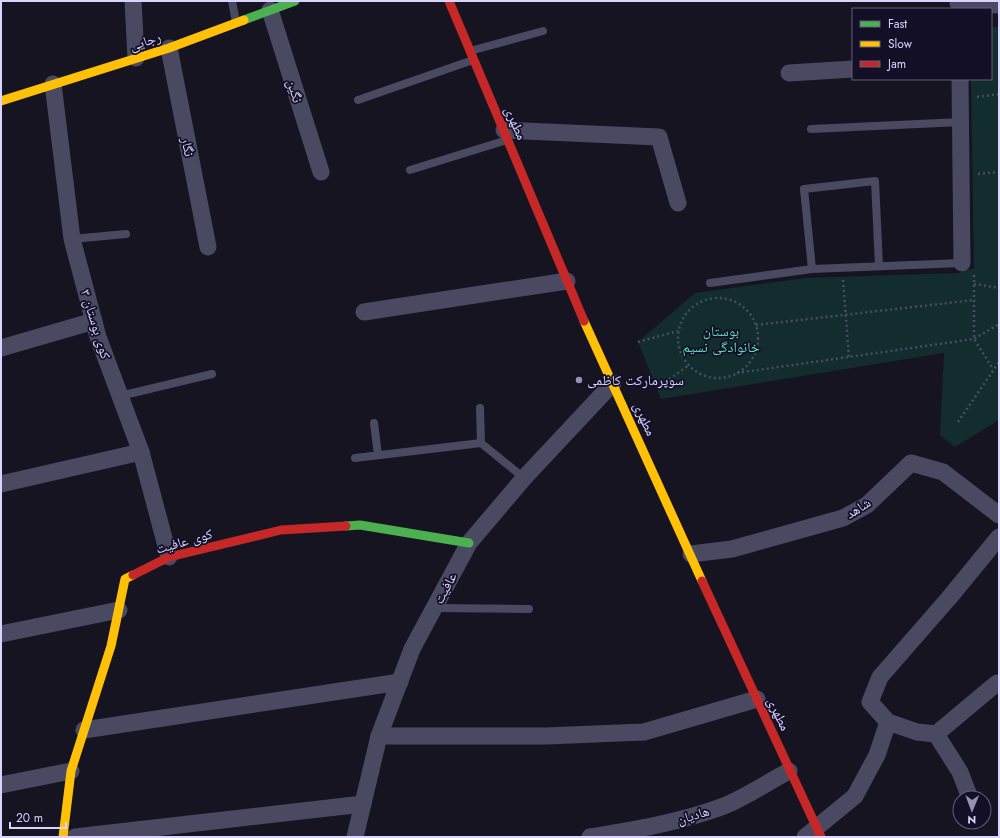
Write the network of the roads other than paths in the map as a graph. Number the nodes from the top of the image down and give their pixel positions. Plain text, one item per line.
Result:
1 (132, 1) edge
2 (232, 1) edge
3 (295, 1) edge
4 (441, 1) edge
5 (958, 4) edge
6 (451, 5) edge
7 (999, 5) edge
8 (270, 10) junction
9 (236, 23) junction
10 (543, 31) dead end
11 (169, 48) junction
12 (472, 55) junction
13 (136, 58) junction
14 (852, 69) edge
15 (789, 73) dead end
16 (960, 80) edge
17 (53, 84) junction
18 (1, 100) edge
19 (358, 100) dead end
20 (961, 122) junction
21 (812, 129) dead end
22 (506, 135) junction
23 (410, 170) dead end
24 (320, 172) dead end
25 (678, 203) dead end
26 (126, 234) dead end
27 (72, 239) junction
28 (208, 247) dead end
29 (962, 263) joint
30 (879, 266) junction
31 (812, 269) junction
32 (567, 281) junction
33 (710, 282) dead end
34 (364, 312) dead end
35 (94, 321) junction
36 (1, 348) edge
37 (212, 374) dead end
38 (613, 383) junction
39 (120, 396) junction
40 (480, 408) dead end
41 (374, 423) dead end
42 (481, 443) junction
43 (141, 452) junction
44 (378, 455) junction
45 (355, 458) dead end
46 (524, 478) junction
47 (1, 484) edge
48 (999, 515) edge
49 (999, 537) edge
50 (469, 543) junction
51 (691, 554) junction
52 (169, 558) junction
53 (434, 608) junction
54 (529, 609) dead end
55 (118, 610) junction
56 (1, 634) edge
57 (400, 682) junction
58 (997, 683) dead end
59 (757, 698) junction
60 (888, 722) junction
61 (84, 730) junction
62 (936, 734) junction
63 (379, 736) junction
64 (71, 771) junction
65 (789, 771) junction
66 (1, 785) edge
67 (967, 790) edge
68 (363, 804) junction
69 (815, 834) edge
70 (63, 837) edge
71 (75, 837) edge
72 (355, 837) edge
73 (591, 837) edge

1 - 13 street
2 - 9 lane
3 - 8 street, رجایی
4 - 6 street
5 - 7 street
6 - 12 street, مطهری
8 - 9 street, رجایی
8 - 24 street, نگین
9 - 11 street, رجایی
10 - 12 lane
11 - 13 street, رجایی
11 - 28 street, نگار
12 - 19 lane
12 - 22 street, مطهری
13 - 17 street, رجایی
14 - 15 street
16 - 20 street
17 - 18 street, رجایی
17 - 27 street, کوی بوستان ۳
20 - 21 lane
20 - 29 street
22 - 23 lane
22 - 25 street
22 - 32 street, مطهری
26 - 27 lane
27 - 35 street, کوی بوستان ۳
29 - 30 lane
30 - 31 lane
30 - 31 lane
31 - 33 lane
32 - 34 street
32 - 38 street, مطهری
35 - 36 street
35 - 39 street, کوی بوستان ۳
37 - 39 lane
38 - 46 street, عافیت
38 - 51 street, مطهری
39 - 43 street, کوی بوستان ۳
40 - 42 lane
41 - 44 lane
42 - 44 lane
42 - 46 lane
43 - 47 street
43 - 52 street, کوی بوستان ۳
44 - 45 lane
46 - 50 street, عافیت
48 - 51 street, شاهد
49 - 60 street
50 - 52 street, کوی عافیت
50 - 53 street, عافیت
51 - 59 street, مطهری
52 - 55 street, کوی عافیت
53 - 54 lane
53 - 57 street, عافیت
55 - 56 street
55 - 61 street, کوی عافیت
57 - 61 street
57 - 63 street, عافیت
58 - 62 street
59 - 63 street
59 - 65 street, مطهری
60 - 62 street
60 - 69 street
61 - 64 street, کوی عافیت
62 - 67 street
63 - 68 street, عافیت
64 - 66 street
64 - 70 street, کوی عافیت
65 - 69 street, مطهری
65 - 73 street, هادیان
68 - 71 street
68 - 72 street, عافیت

